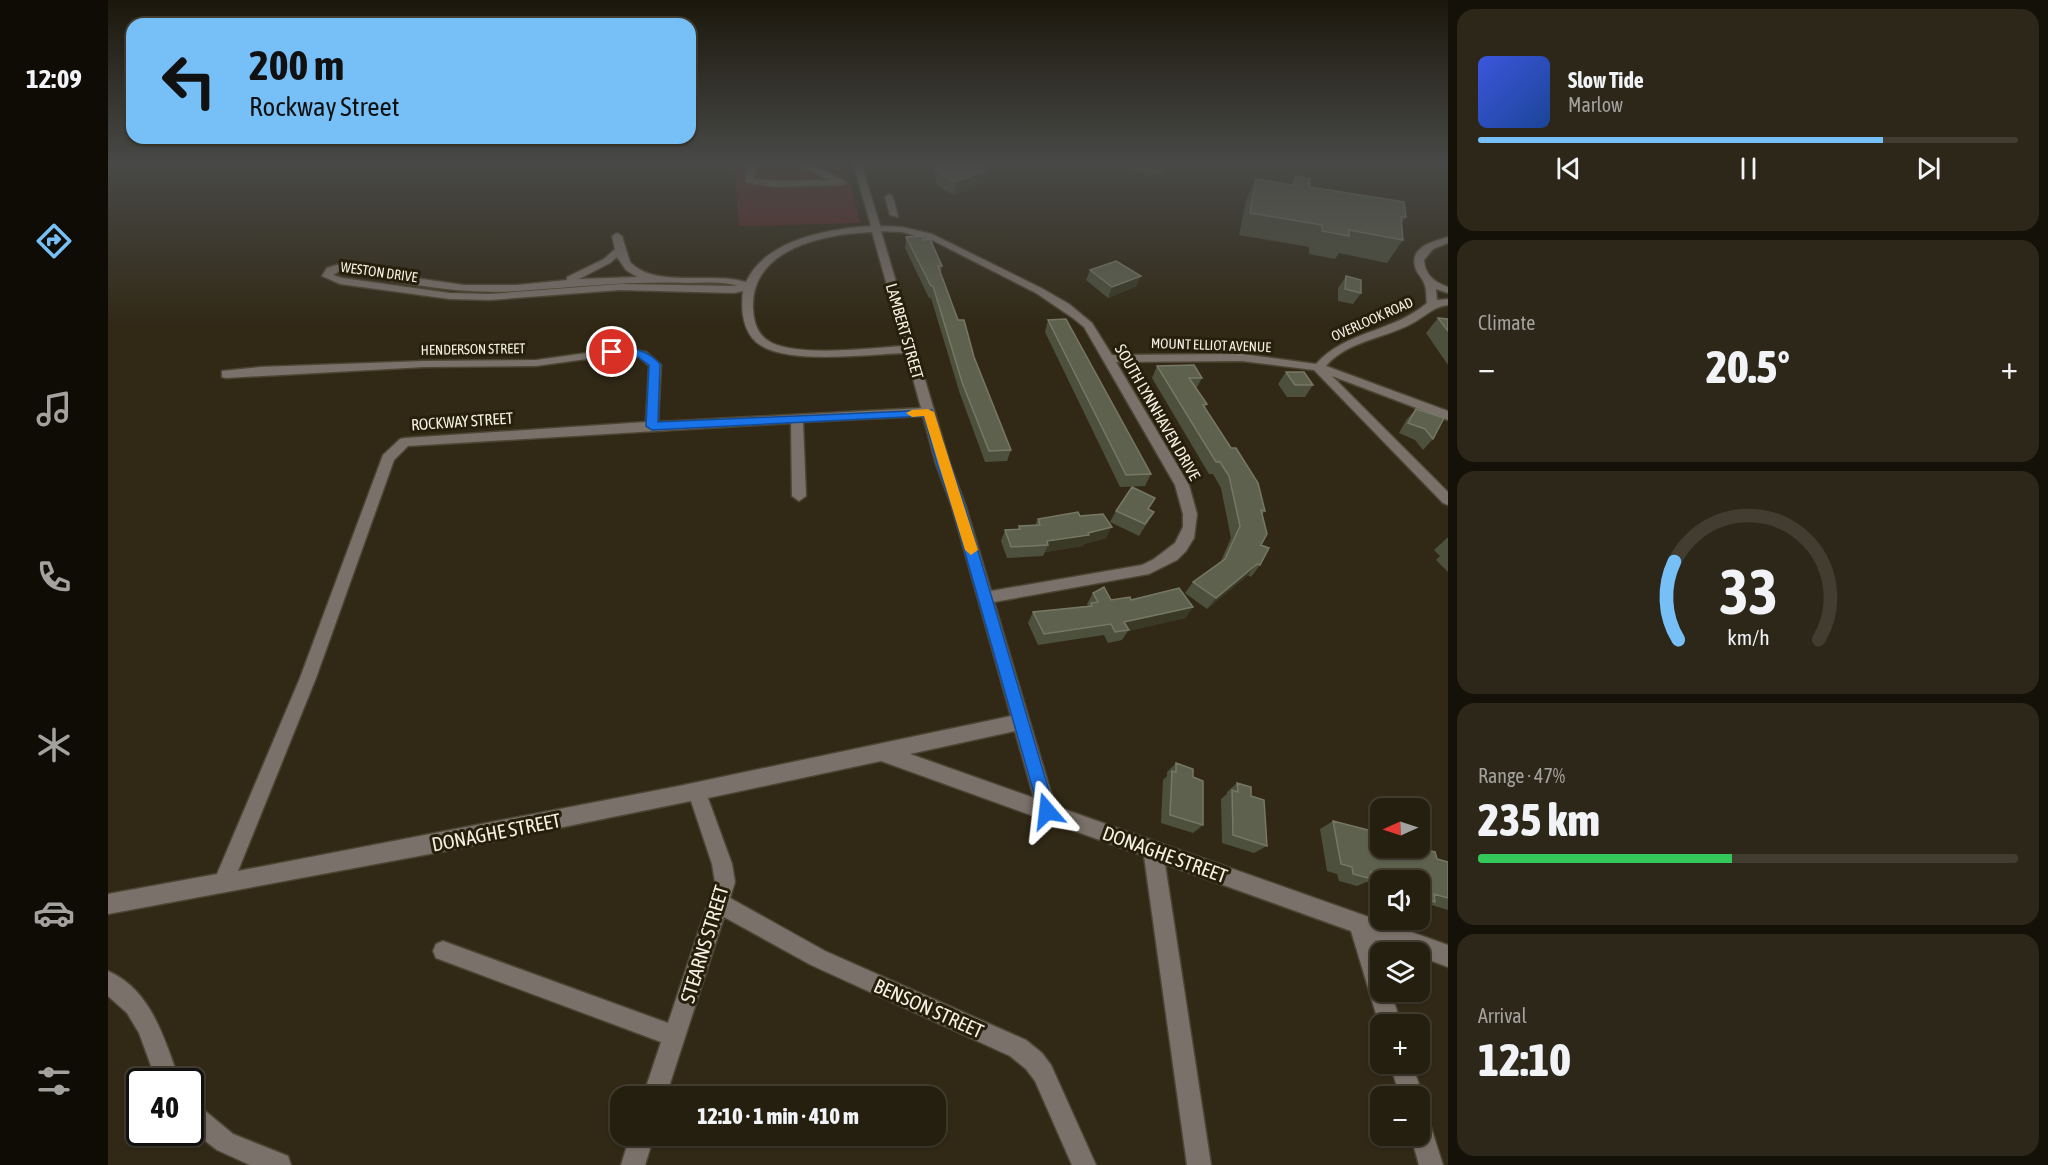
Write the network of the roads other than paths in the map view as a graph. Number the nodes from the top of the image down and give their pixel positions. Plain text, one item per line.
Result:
1 (872, 216) edge
2 (876, 229) junction
3 (617, 236) dead end
4 (1448, 240) edge
5 (619, 250) junction
6 (651, 284) junction
7 (1430, 284) junction
8 (551, 285) junction
9 (749, 286) junction
10 (1448, 290) edge
11 (1448, 302) edge
12 (1432, 304) junction
13 (911, 349) junction
14 (1108, 359) junction
15 (1318, 368) junction
16 (225, 374) dead end
17 (928, 412) junction
18 (1448, 416) edge
19 (797, 419) junction
20 (652, 426) junction
21 (799, 496) dead end
22 (1448, 500) edge
23 (985, 598) junction
24 (1020, 722) junction
25 (883, 752) junction
26 (697, 793) junction
27 (1047, 811) junction
28 (1153, 850) junction
29 (223, 884) junction
30 (719, 903) junction
31 (108, 904) edge
32 (1359, 923) junction
33 (443, 951) dead end
34 (1448, 956) edge
35 (108, 982) edge
36 (1387, 1014) edge
37 (674, 1036) junction
38 (164, 1068) edge
39 (658, 1086) edge
40 (204, 1125) edge
41 (639, 1146) edge
42 (1426, 1146) edge
43 (279, 1165) edge
44 (633, 1165) edge
45 (1084, 1165) edge
46 (1199, 1165) edge
47 (1431, 1165) edge

1 - 2 street, LAMBERT STREET
2 - 9 street, SOUTH LYNNHAVEN DRIVE
2 - 13 street, LAMBERT STREET
2 - 14 street, SOUTH LYNNHAVEN DRIVE
3 - 5 street
4 - 7 street, OVERLOOK ROAD
5 - 6 street
5 - 8 street
6 - 8 street, WESTON DRIVE
6 - 8 street, WESTON DRIVE
6 - 9 street, WESTON DRIVE
7 - 10 street
7 - 12 street, OVERLOOK ROAD
9 - 13 street
11 - 12 street
12 - 15 street, OVERLOOK ROAD
13 - 17 street, LAMBERT STREET
14 - 15 street, MOUNT ELLIOT AVENUE
14 - 23 street, SOUTH LYNNHAVEN DRIVE
15 - 18 street, MOUNT ELLIOT AVENUE
15 - 22 street
16 - 20 street, HENDERSON STREET
17 - 19 street, ROCKWAY STREET
17 - 23 street, LAMBERT STREET
19 - 20 street, ROCKWAY STREET
19 - 21 street
20 - 29 street, ROCKWAY STREET
23 - 24 street, LAMBERT STREET
24 - 25 street, DONAGHE STREET
24 - 27 street, LAMBERT STREET
25 - 26 street, DONAGHE STREET
25 - 27 street, DONAGHE STREET
26 - 29 street, DONAGHE STREET
26 - 30 street, STEARNS STREET
27 - 28 street, DONAGHE STREET
28 - 32 street, DONAGHE STREET
28 - 46 street
29 - 31 street, DONAGHE STREET
30 - 37 street, STEARNS STREET
30 - 45 street, BENSON STREET
32 - 34 street, DONAGHE STREET
32 - 36 street
33 - 37 street
35 - 38 street
37 - 39 street, STEARNS STREET
40 - 43 street
41 - 44 street
42 - 47 street

